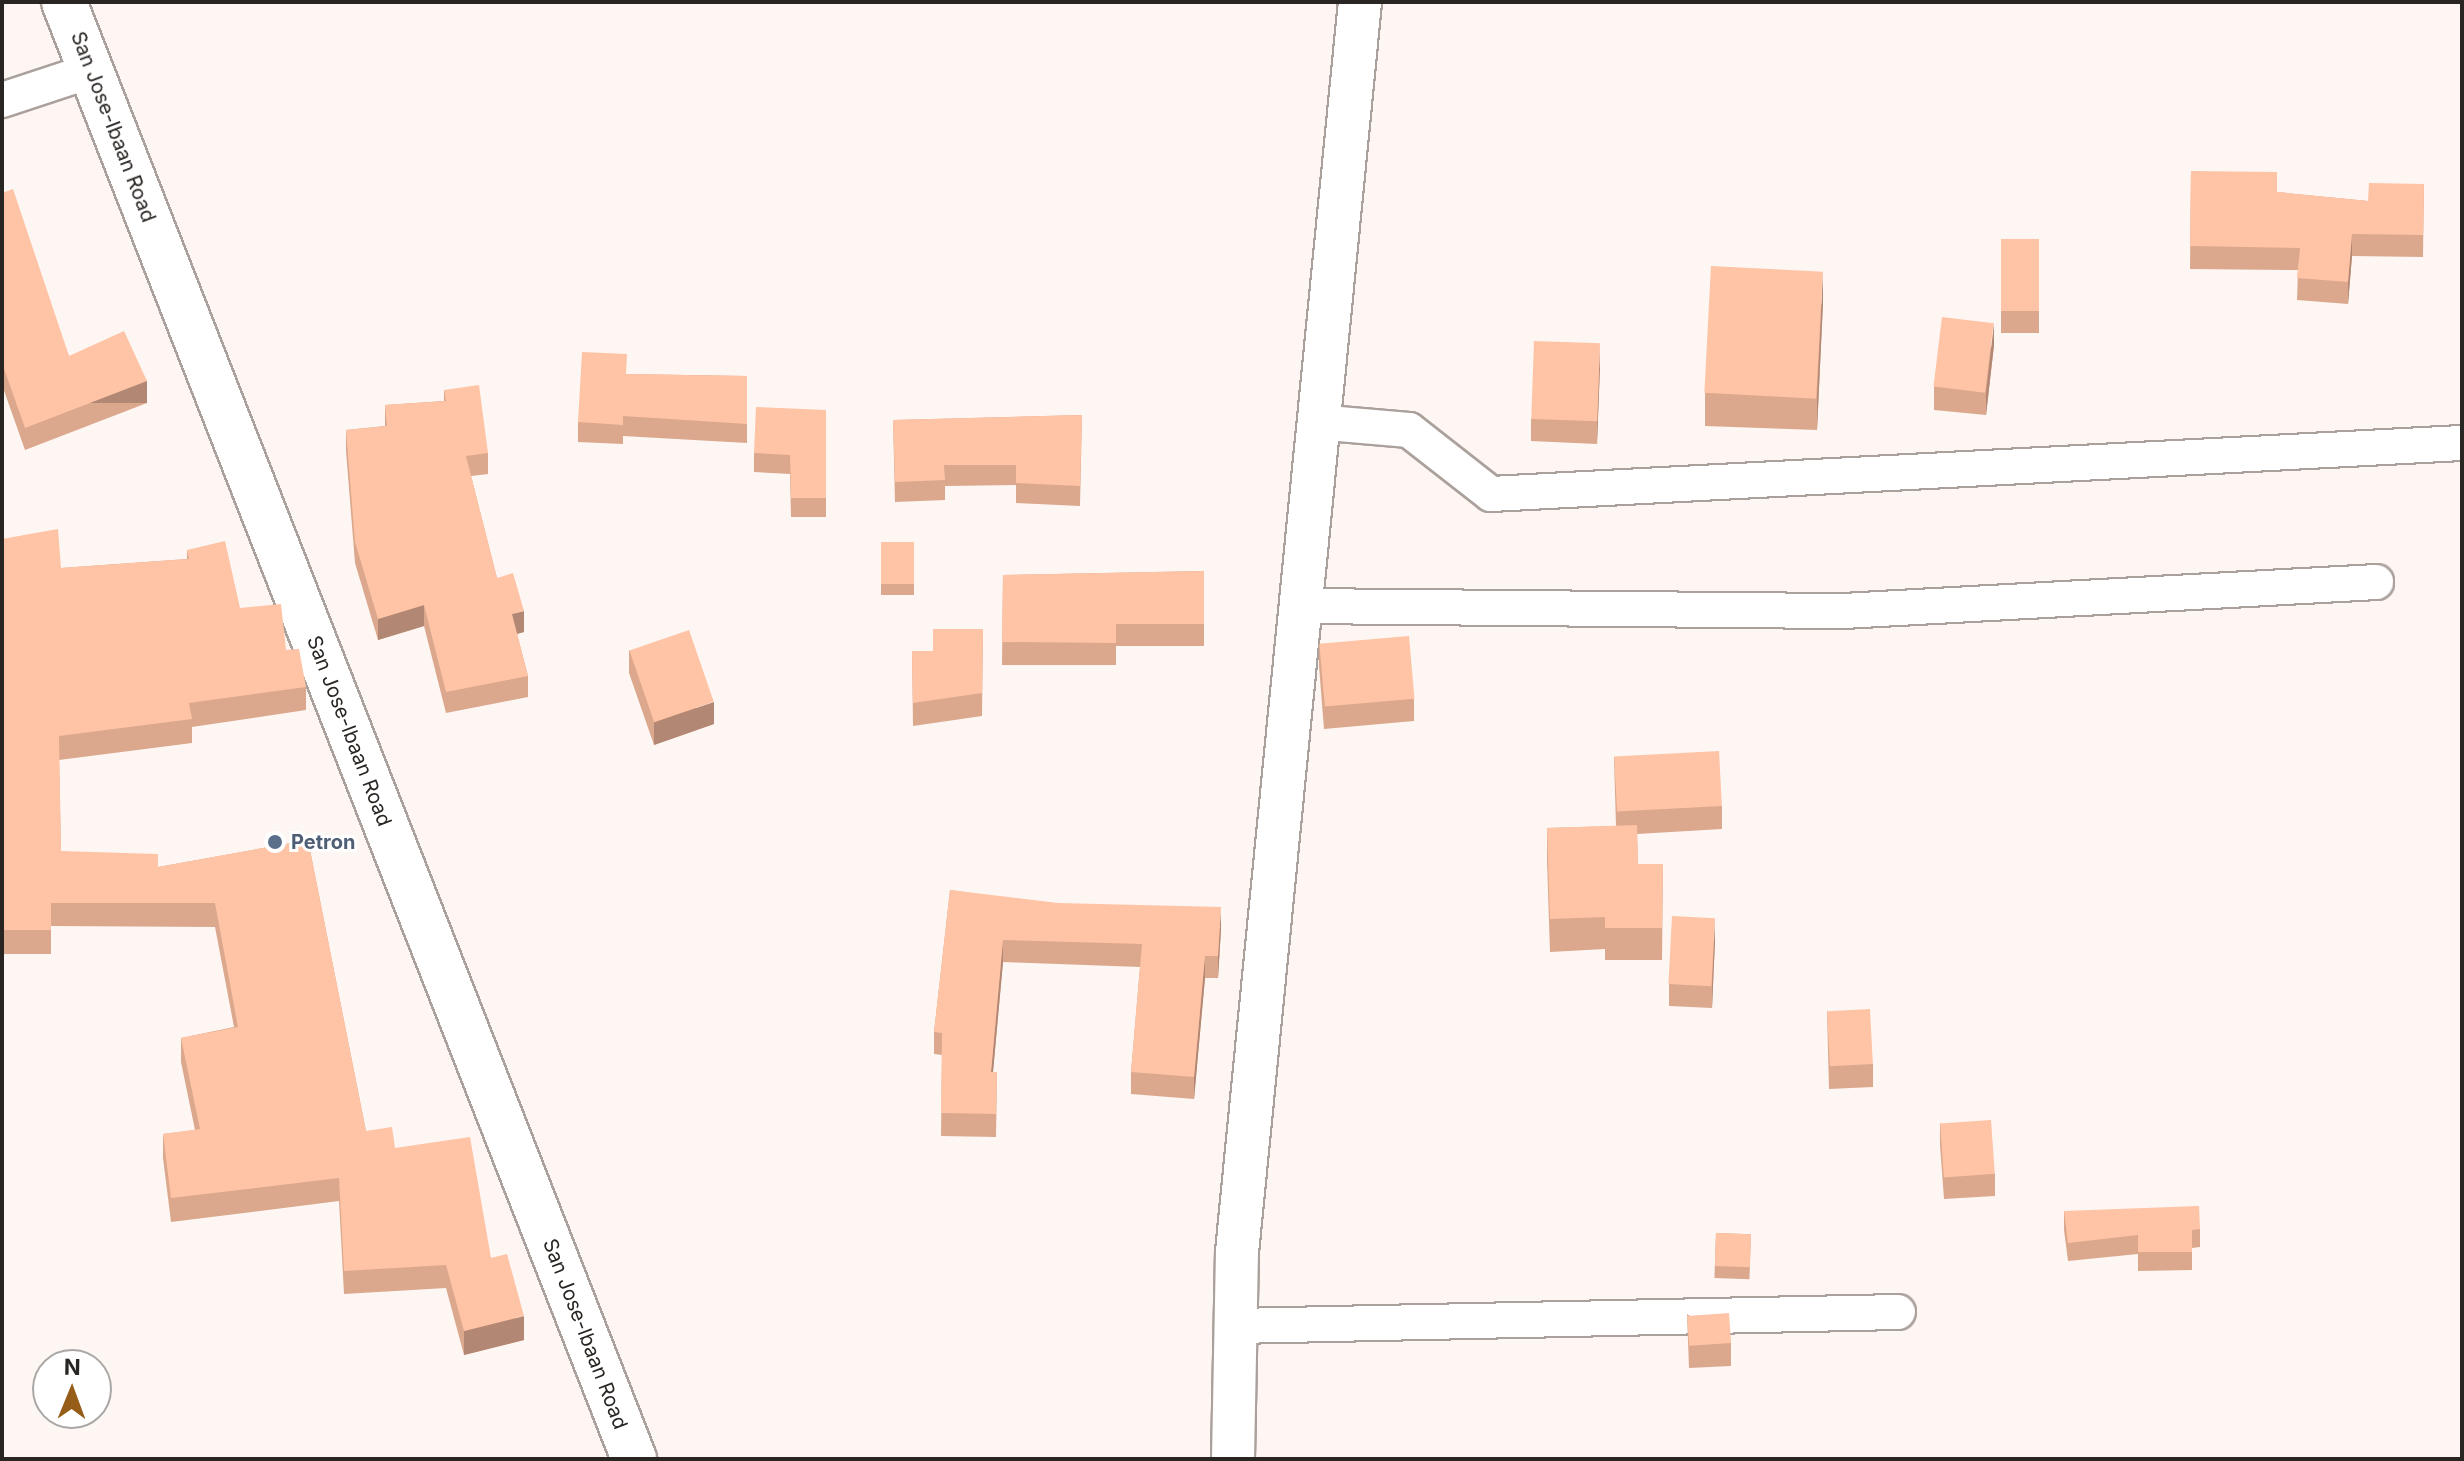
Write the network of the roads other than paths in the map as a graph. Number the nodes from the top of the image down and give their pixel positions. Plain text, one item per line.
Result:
1 (64, 2) edge
2 (1360, 2) edge
3 (93, 70) junction
4 (2, 100) edge
5 (1316, 422) junction
6 (2462, 443) edge
7 (2376, 582) dead end
8 (1298, 606) junction
9 (1898, 1312) dead end
10 (1236, 1326) junction
11 (634, 1459) edge
12 (1233, 1459) edge

1 - 3 main road, San Jose-Ibaan Road
2 - 5 street
3 - 4 street
3 - 11 main road, San Jose-Ibaan Road
5 - 6 street
5 - 8 street
7 - 8 street
8 - 10 street
9 - 10 street
10 - 12 street

